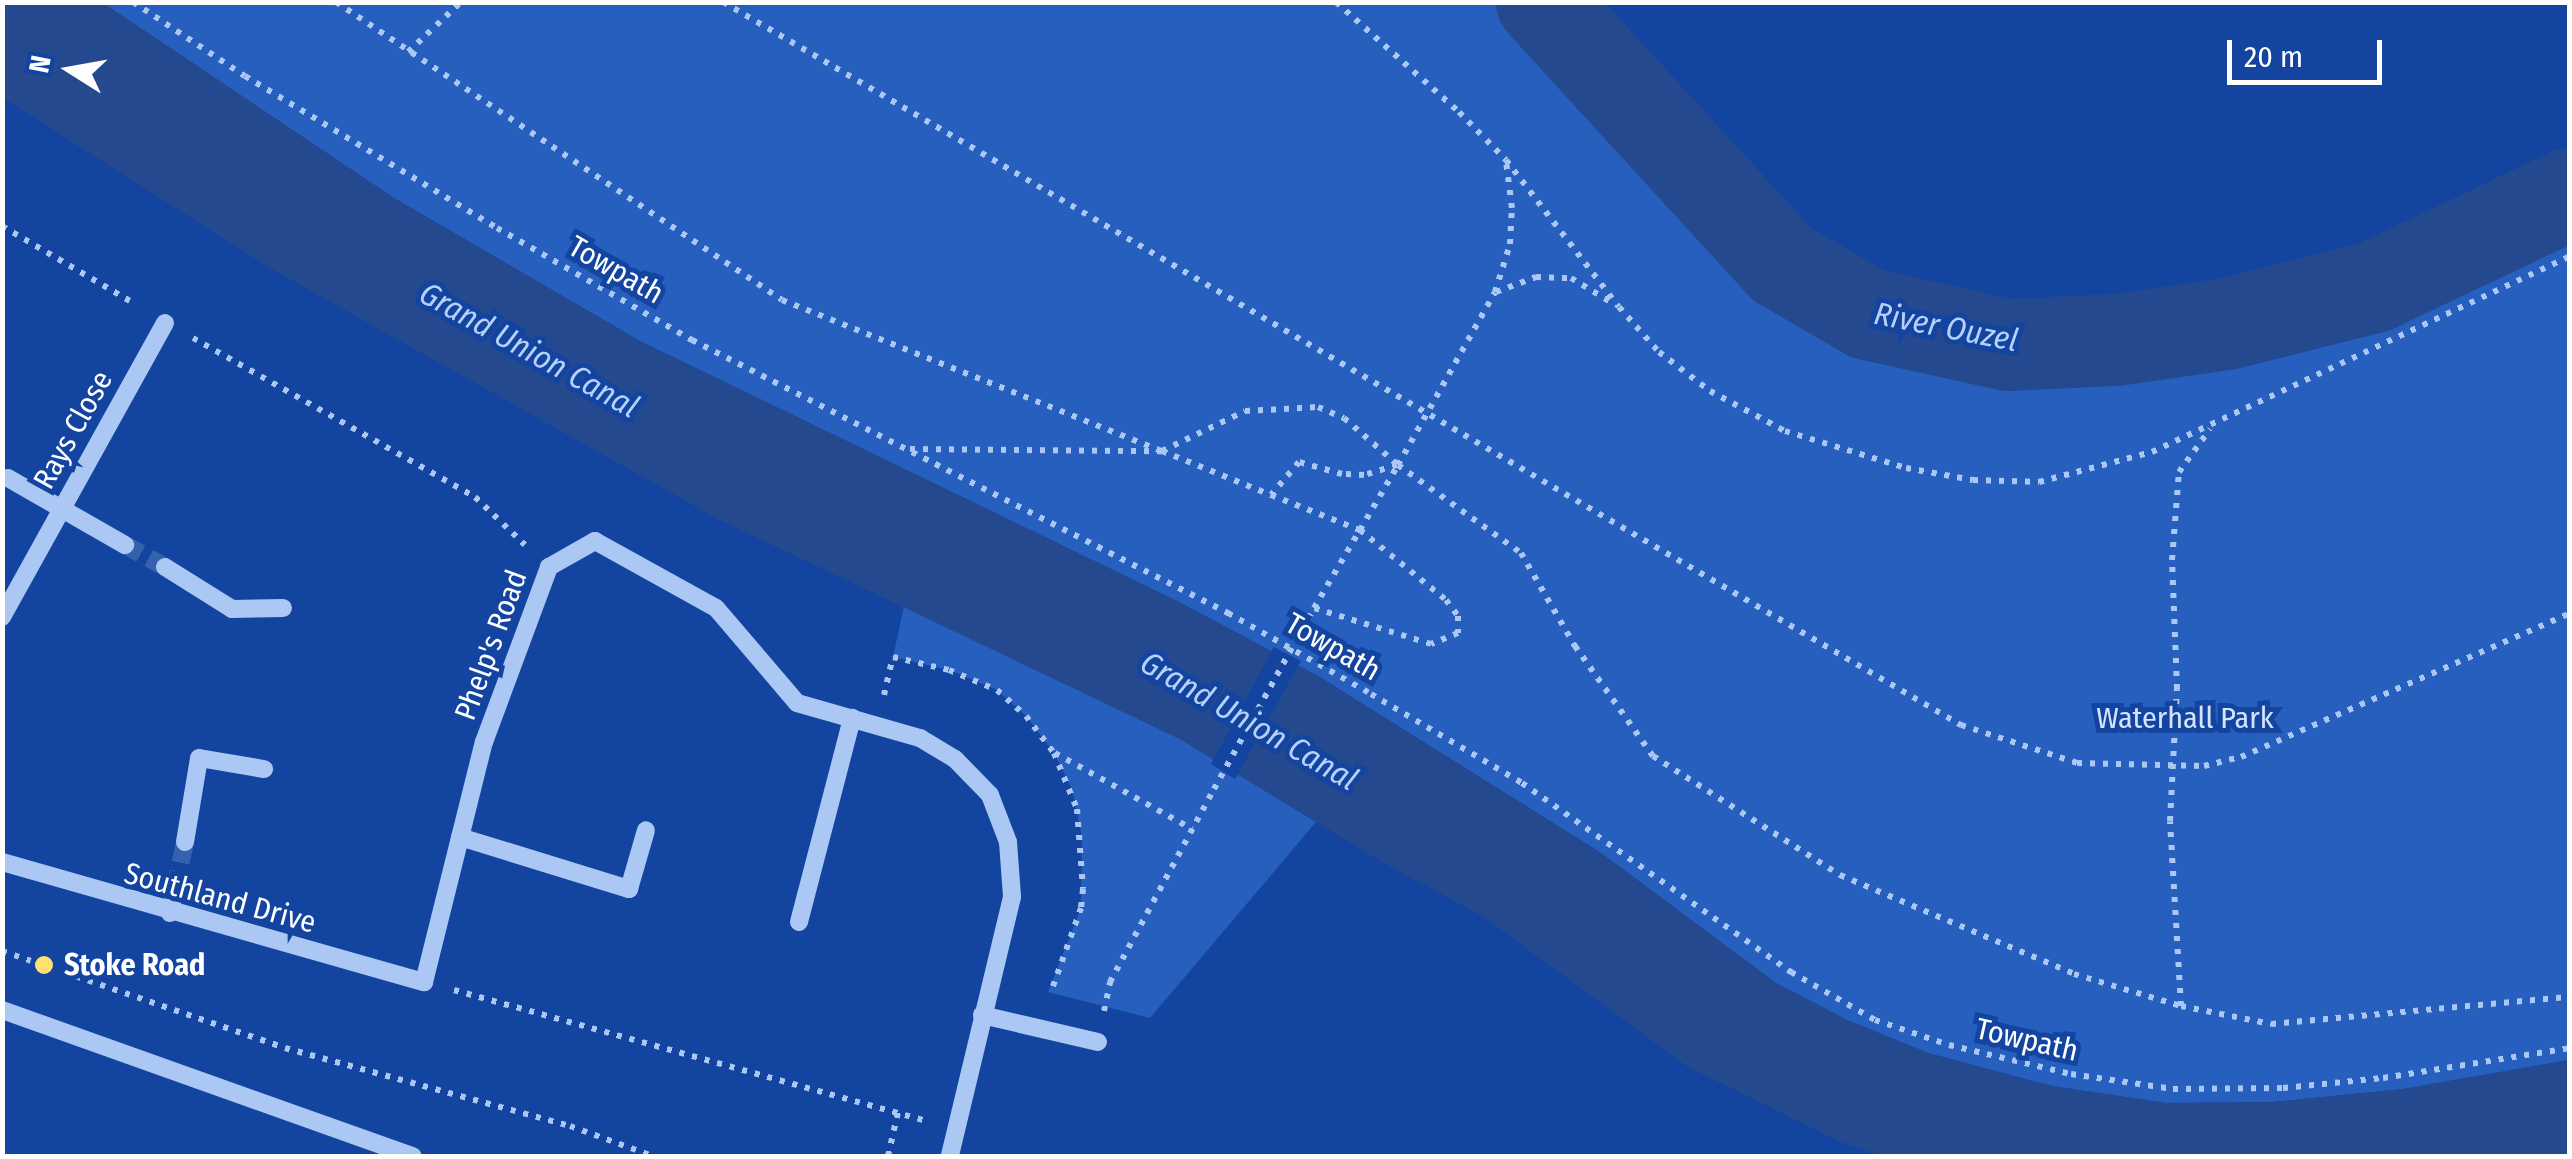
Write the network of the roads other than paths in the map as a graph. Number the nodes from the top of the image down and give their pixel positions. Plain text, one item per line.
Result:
1 (165, 322) road end
2 (8, 478) dead end
3 (61, 507) junction
4 (125, 544) tunnel mouth
5 (165, 568) tunnel mouth
6 (283, 608) dead end
7 (2, 617) edge
8 (852, 718) junction
9 (264, 769) dead end
10 (646, 830) dead end
11 (460, 837) junction
12 (185, 842) tunnel mouth
13 (2, 862) edge
14 (175, 889) tunnel mouth
15 (170, 913) junction
16 (799, 922) dead end
17 (424, 982) joint
18 (2, 1010) edge
19 (982, 1015) junction
20 (1098, 1042) road end
21 (413, 1156) edge
22 (950, 1156) edge

1 - 3 street, Rays Close
2 - 3 street
3 - 4 street
3 - 7 street, Rays Close
5 - 6 street
8 - 11 street, Phelp's Road
8 - 16 street
8 - 19 street, Phelp's Road
9 - 12 street
10 - 11 street
11 - 17 street, Phelp's Road
13 - 15 street, Southland Drive
14 - 15 street
15 - 17 street, Southland Drive
18 - 21 street
19 - 20 street
19 - 22 street, Phelp's Road

